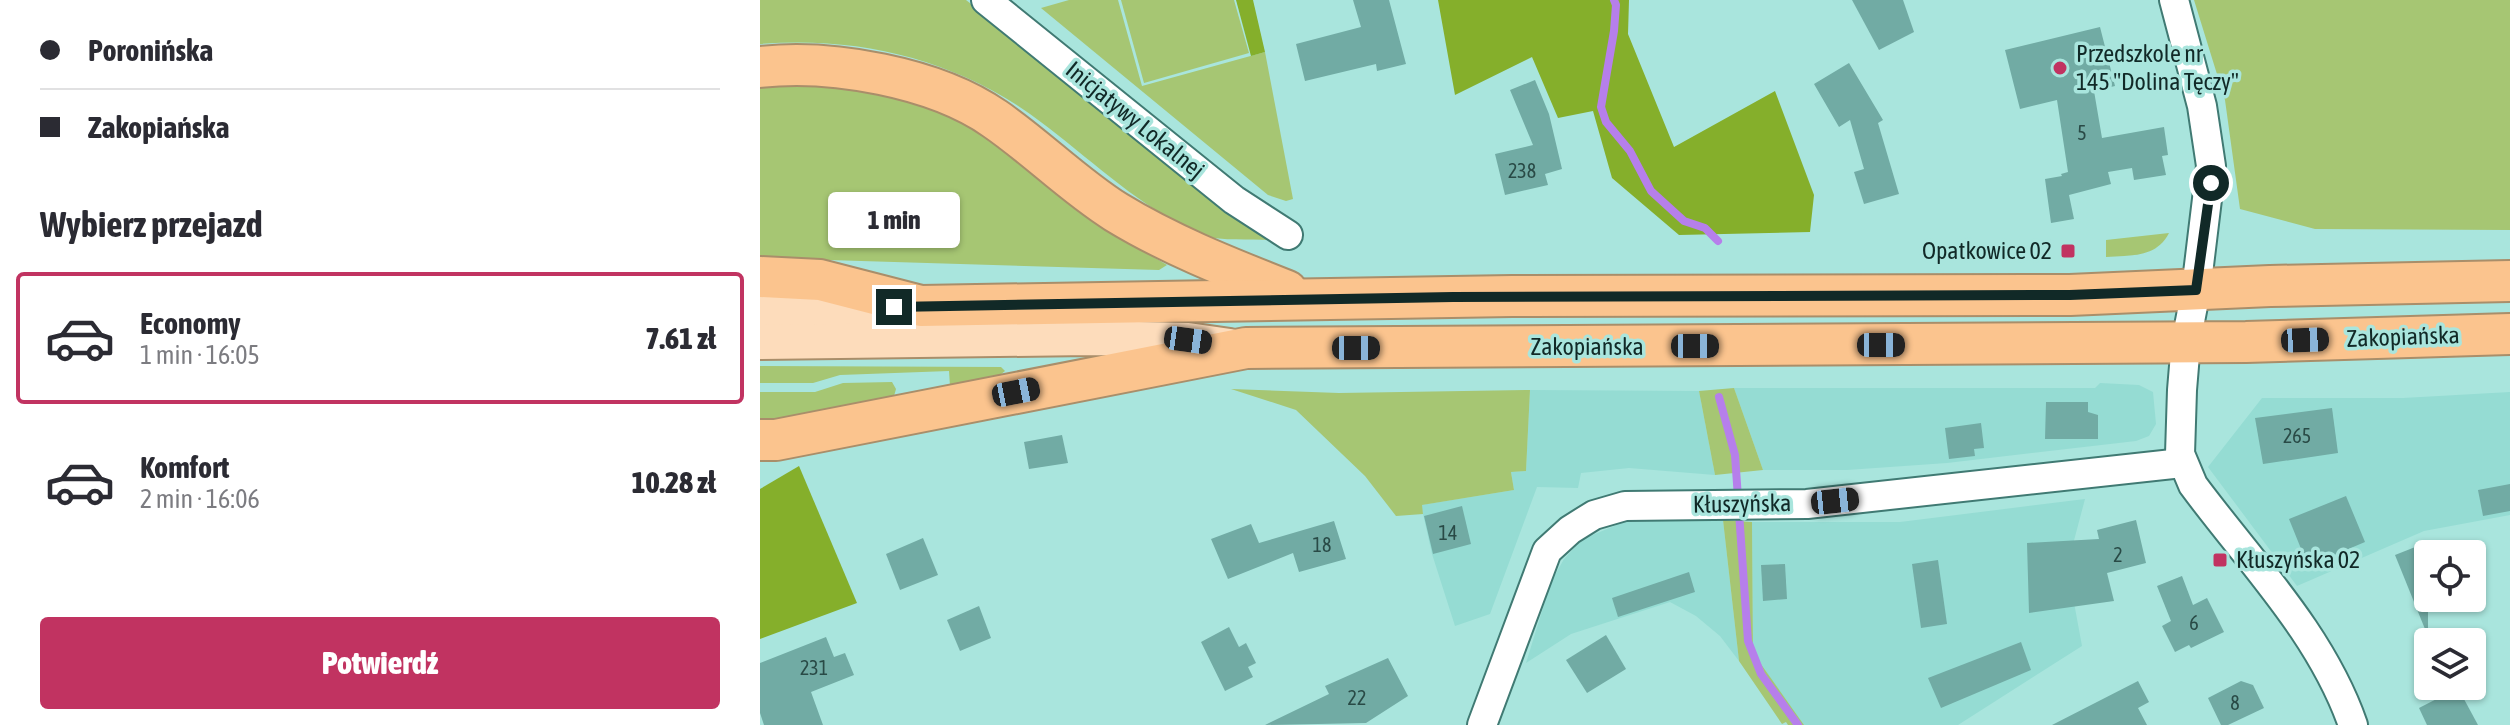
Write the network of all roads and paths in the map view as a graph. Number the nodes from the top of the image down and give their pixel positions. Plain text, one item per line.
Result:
1 (986, 0) edge
2 (2174, 0) edge
3 (760, 67) edge
4 (1288, 235) dead end
5 (760, 277) edge
6 (2510, 281) edge
7 (2196, 290) junction
8 (1306, 299) junction
9 (921, 306) junction
10 (760, 311) edge
11 (2510, 334) edge
12 (760, 342) edge
13 (2186, 342) junction
14 (1246, 348) junction
15 (765, 442) edge
16 (2182, 463) junction
17 (1482, 725) edge
18 (2353, 725) edge

1 - 4 street, Inicjatywy Lokalnej
2 - 7 street
3 - 8 highway
5 - 9 highway
6 - 7 highway
7 - 8 highway
7 - 13 street
8 - 9 highway
9 - 10 main road
11 - 13 highway, Zakopiańska
12 - 14 main road, Zakopiańska
13 - 14 highway, Zakopiańska
13 - 16 street
14 - 15 highway
16 - 17 street, Kłuszyńska
16 - 18 street

